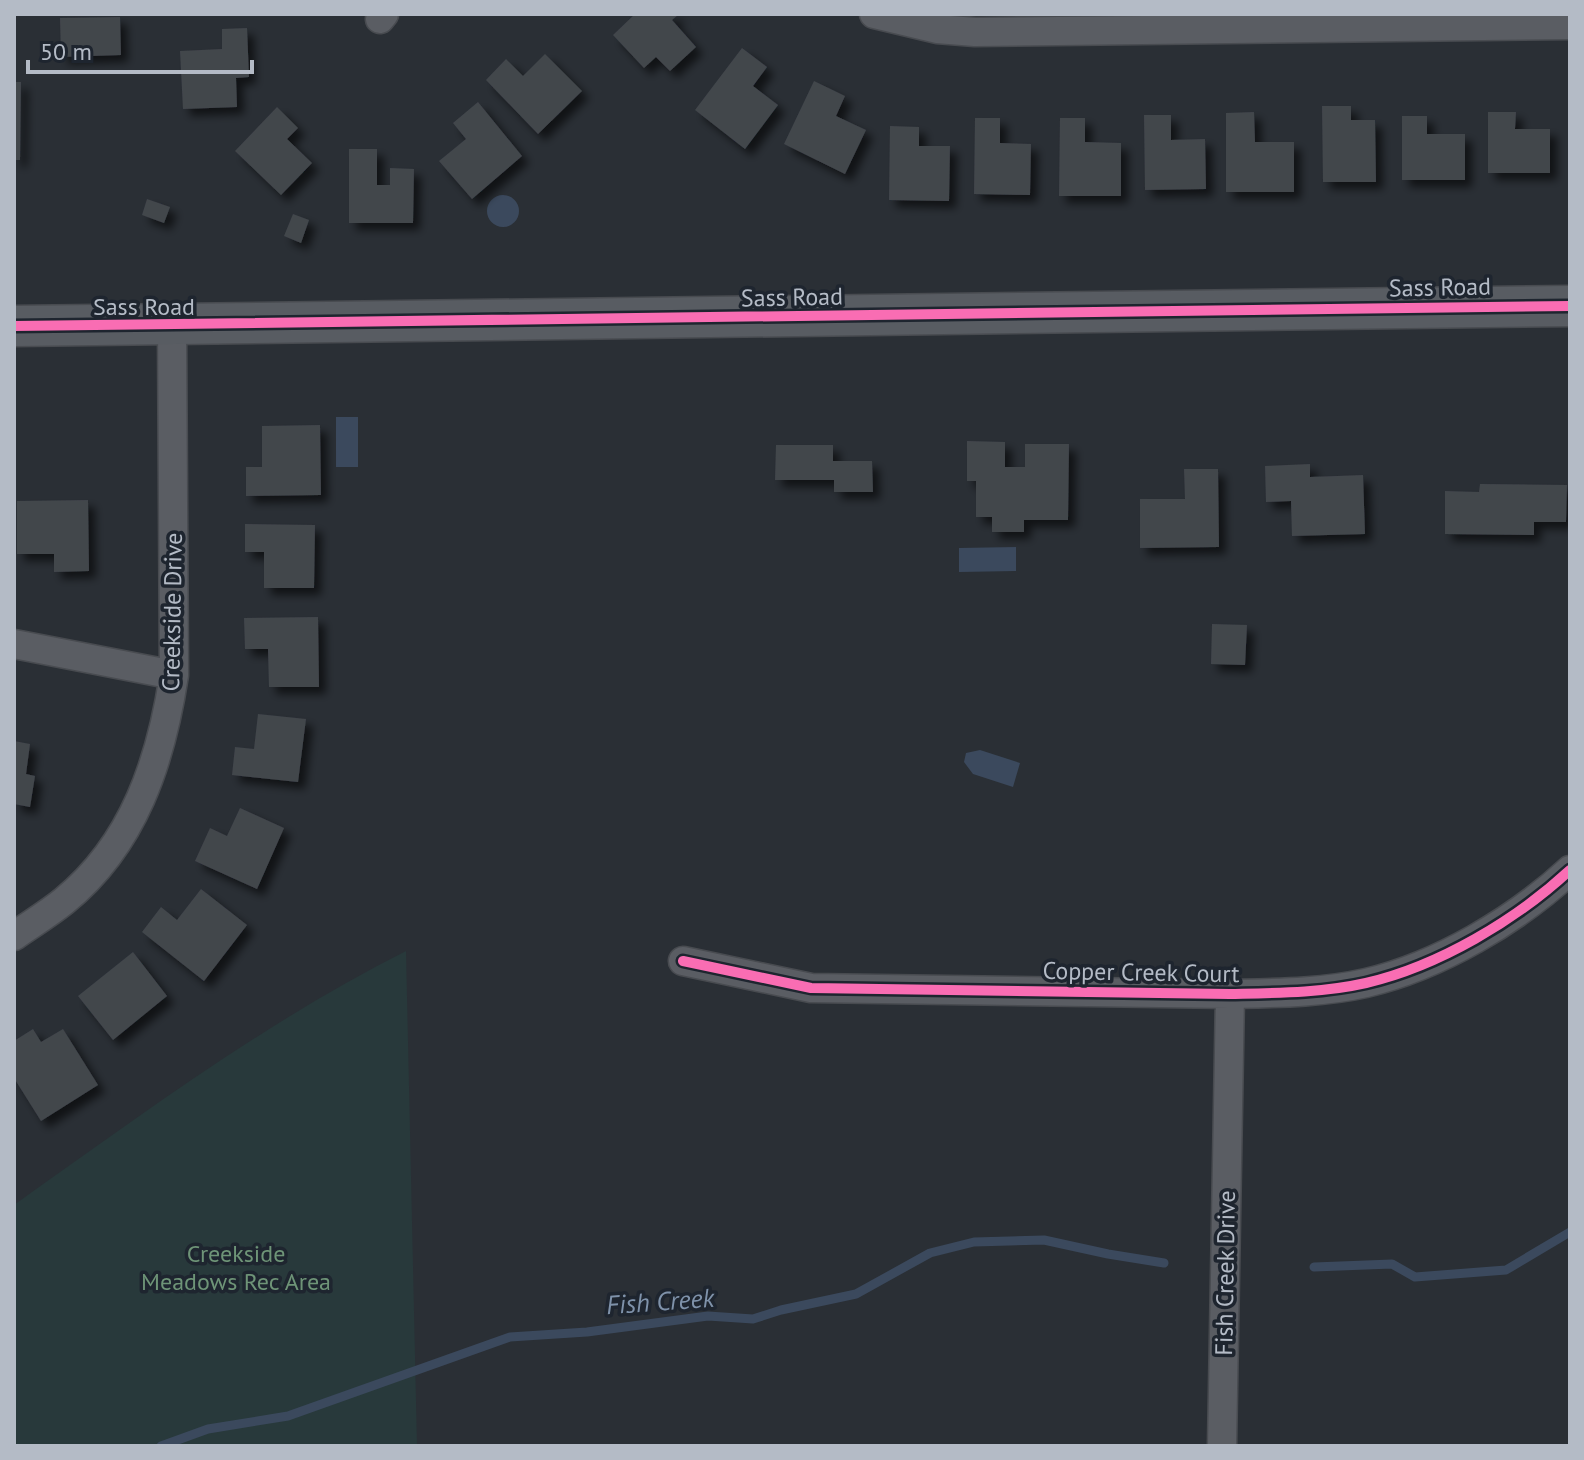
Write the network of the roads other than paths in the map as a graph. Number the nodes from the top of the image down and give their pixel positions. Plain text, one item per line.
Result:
1 (874, 14) edge
2 (1207, 22) edge
3 (1570, 25) edge
4 (1570, 306) edge
5 (14, 326) edge
6 (172, 326) junction
7 (14, 644) edge
8 (174, 675) junction
9 (1570, 870) edge
10 (14, 936) edge
11 (683, 961) dead end
12 (1230, 994) junction
13 (1222, 1446) edge

1 - 2 street
2 - 3 street
4 - 6 street, Sass Road
5 - 6 street, Sass Road
6 - 8 street, Creekside Drive
7 - 8 street
8 - 10 street, Creekside Drive
9 - 12 street, Copper Creek Court
11 - 12 street, Copper Creek Court
12 - 13 street, Fish Creek Drive

